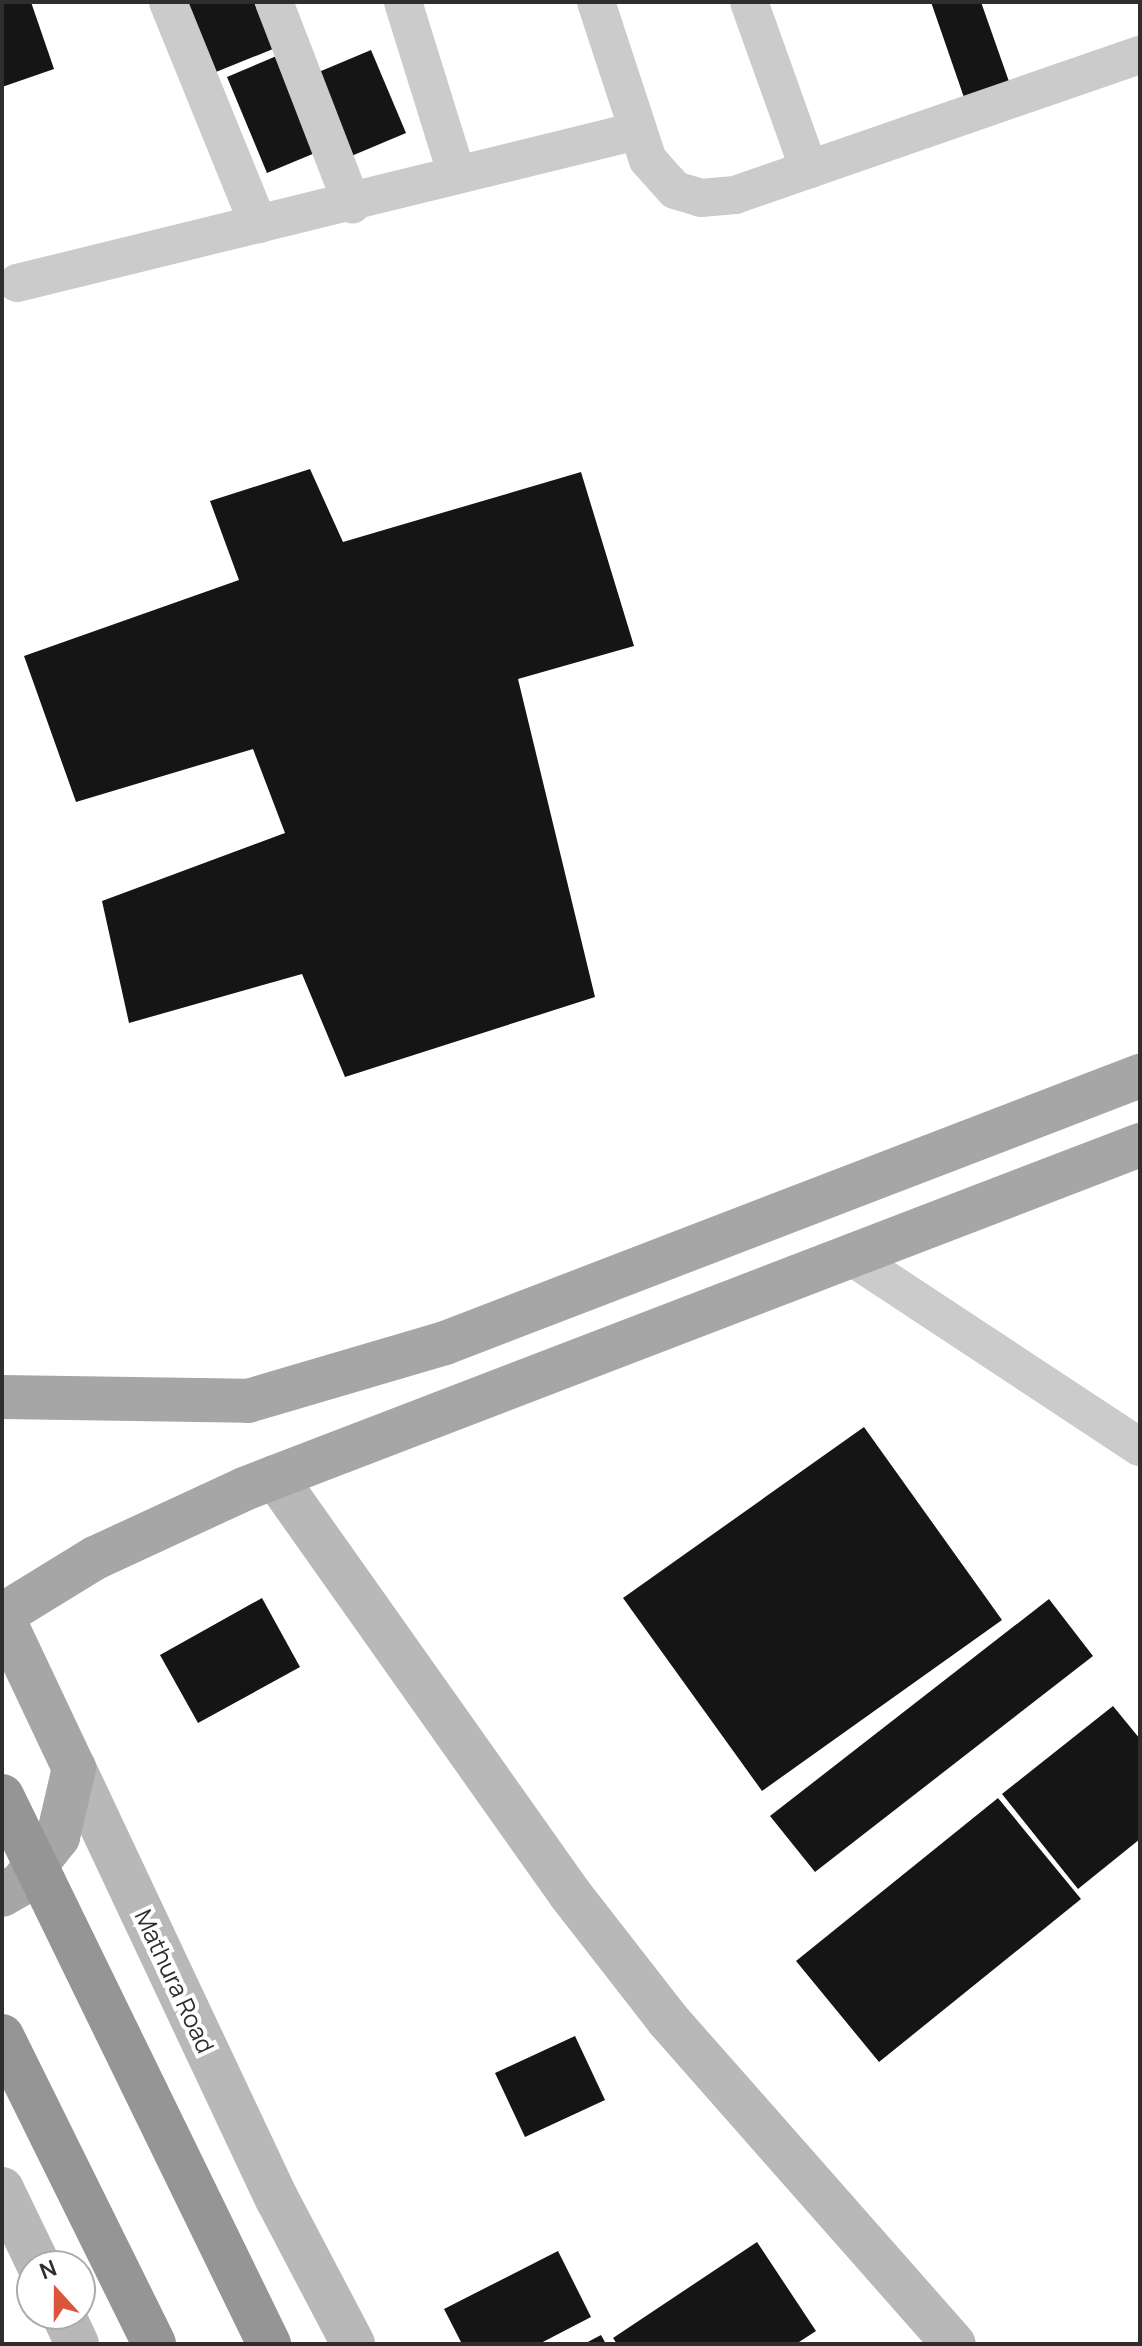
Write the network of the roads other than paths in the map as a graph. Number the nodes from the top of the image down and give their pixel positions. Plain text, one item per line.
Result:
1 (168, 2) edge
2 (274, 2) edge
3 (403, 2) edge
4 (596, 2) edge
5 (749, 2) edge
6 (1140, 55) edge
7 (637, 131) junction
8 (809, 170) junction
9 (457, 175) junction
10 (352, 204) junction
11 (258, 224) junction
12 (17, 283) dead end
13 (1140, 1076) edge
14 (1140, 1145) edge
15 (850, 1256) junction
16 (2, 1397) edge
17 (1140, 1447) edge
18 (275, 1477) junction
19 (2, 1616) edge
20 (74, 1768) junction
21 (2, 1796) edge
22 (2, 1895) edge
23 (2, 2036) edge
24 (2, 2189) edge
25 (31, 2250) edge
26 (154, 2344) edge
27 (269, 2344) edge
28 (353, 2344) edge
29 (954, 2344) edge

1 - 11 street
2 - 10 street
3 - 9 street
4 - 7 street
5 - 8 street
6 - 8 street
7 - 8 street
7 - 9 street
9 - 10 street
10 - 11 street
11 - 12 street
13 - 16 main road
14 - 15 main road
15 - 17 street
15 - 18 main road
18 - 19 main road
18 - 29 street
19 - 20 main road, Mathura Road
20 - 22 main road
20 - 28 street, Mathura Road
21 - 27 highway, bridge
23 - 26 highway
24 - 25 street

